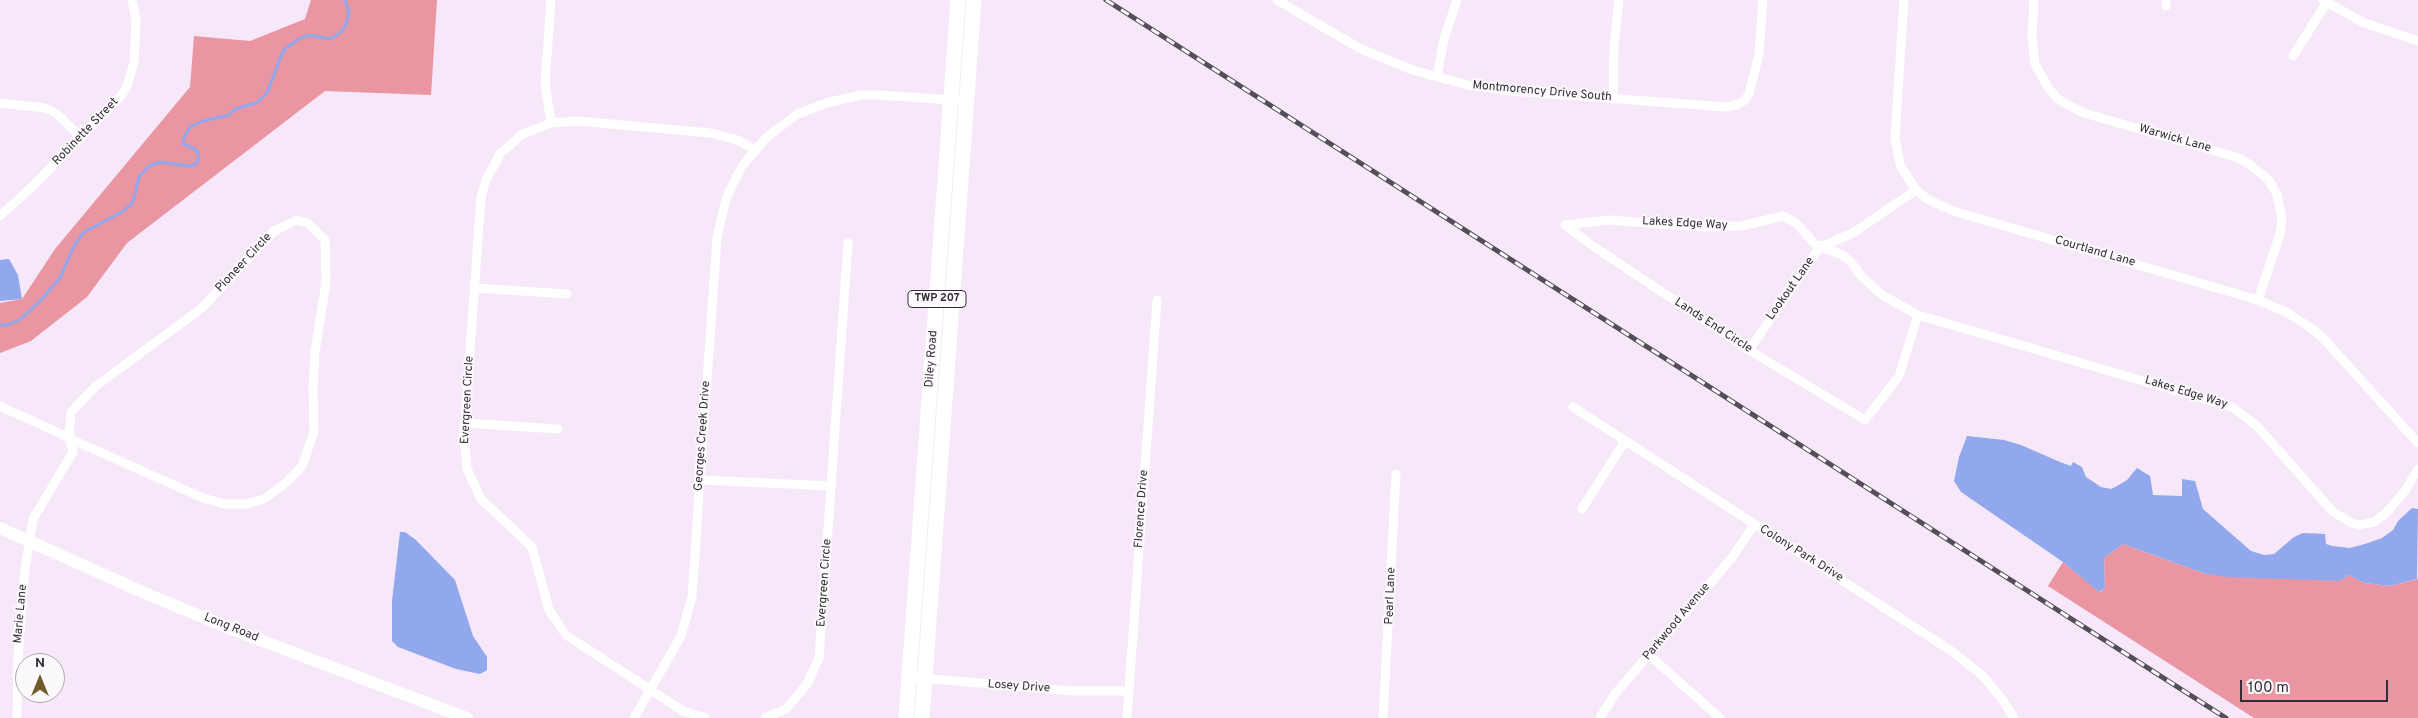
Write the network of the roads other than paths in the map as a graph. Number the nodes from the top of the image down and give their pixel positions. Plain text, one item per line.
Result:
1 (132, 0) edge
2 (551, 0) edge
3 (958, 0) edge
4 (974, 0) edge
5 (1277, 0) edge
6 (1457, 0) edge
7 (1619, 0) edge
8 (1763, 0) edge
9 (1904, 0) edge
10 (2034, 0) edge
11 (2325, 1) edge
12 (2418, 41) edge
13 (2293, 56) dead end
14 (1437, 77) junction
15 (1613, 99) junction
16 (951, 100) junction
17 (966, 101) junction
18 (0, 103) edge
19 (551, 123) junction
20 (81, 138) junction
21 (755, 150) junction
22 (1916, 190) junction
23 (0, 216) edge
24 (1565, 224) joint
25 (848, 243) dead end
26 (1820, 247) junction
27 (475, 288) junction
28 (567, 294) dead end
29 (1157, 300) dead end
30 (2258, 300) junction
31 (1918, 315) junction
32 (1749, 350) junction
33 (0, 406) edge
34 (1573, 407) dead end
35 (465, 422) junction
36 (558, 429) dead end
37 (69, 438) junction
38 (1625, 441) junction
39 (2418, 443) edge
40 (2418, 469) edge
41 (1396, 474) dead end
42 (700, 480) junction
43 (2415, 482) edge
44 (832, 486) junction
45 (1582, 508) dead end
46 (1754, 525) junction
47 (0, 528) edge
48 (29, 541) junction
49 (1649, 655) junction
50 (909, 677) junction
51 (925, 679) junction
52 (652, 689) junction
53 (1128, 692) junction
54 (775, 716) edge
55 (17, 718) edge
56 (467, 718) edge
57 (634, 718) edge
58 (705, 718) edge
59 (765, 718) edge
60 (906, 718) edge
61 (922, 718) edge
62 (1127, 718) edge
63 (1383, 718) edge
64 (1600, 718) edge
65 (1720, 718) edge
66 (2014, 718) edge

1 - 20 street, Robinette Street
2 - 19 street
3 - 16 highway, Diley Road / TWP 207
4 - 17 highway, Diley Road / TWP 207
5 - 14 street, Montmorency Drive South
6 - 14 street
7 - 15 street
8 - 15 street, Montmorency Drive South
9 - 22 street, Courtland Lane
10 - 30 street, Warwick Lane
11 - 12 street
11 - 13 street
14 - 15 street, Montmorency Drive South
16 - 17 street
16 - 21 street
16 - 50 highway, Diley Road / TWP 207
17 - 51 highway, Diley Road / TWP 207
18 - 20 street
19 - 21 street, Evergreen Circle
19 - 27 street, Evergreen Circle
20 - 23 street, Robinette Street
21 - 42 street, Georges Creek Drive
22 - 26 street, Lookout Lane
22 - 30 street, Courtland Lane
24 - 26 street, Lakes Edge Way
24 - 32 street, Lands End Circle
25 - 44 street, Evergreen Circle
26 - 31 street, Lakes Edge Way
26 - 32 street, Lookout Lane
27 - 28 street
27 - 35 street, Evergreen Circle
29 - 53 street, Florence Drive
30 - 39 street, Courtland Lane
31 - 32 street, Lands End Circle
31 - 43 street, Lakes Edge Way
33 - 37 street
34 - 38 street, Colony Park Drive
35 - 36 street
35 - 52 street, Evergreen Circle
37 - 37 street, Pioneer Circle
37 - 48 street, Pioneer Circle
38 - 45 street
38 - 46 street, Colony Park Drive
40 - 43 street, Lakes Edge Way
41 - 63 street, Pearl Lane
42 - 44 street
42 - 52 street, Georges Creek Drive
44 - 54 street, Evergreen Circle
46 - 49 street, Parkwood Avenue
46 - 66 street, Colony Park Drive
47 - 48 main road, Long Road
48 - 55 street, Marie Lane
48 - 56 main road, Long Road
49 - 64 street, Parkwood Avenue
49 - 65 street
50 - 51 street, Losey Drive
50 - 60 highway, Diley Road / TWP 207
51 - 53 street, Losey Drive
51 - 61 highway, Diley Road / TWP 207
52 - 57 street, Georges Creek Drive
52 - 58 street, Evergreen Circle
53 - 62 street, Florence Drive
54 - 59 street, Evergreen Circle

